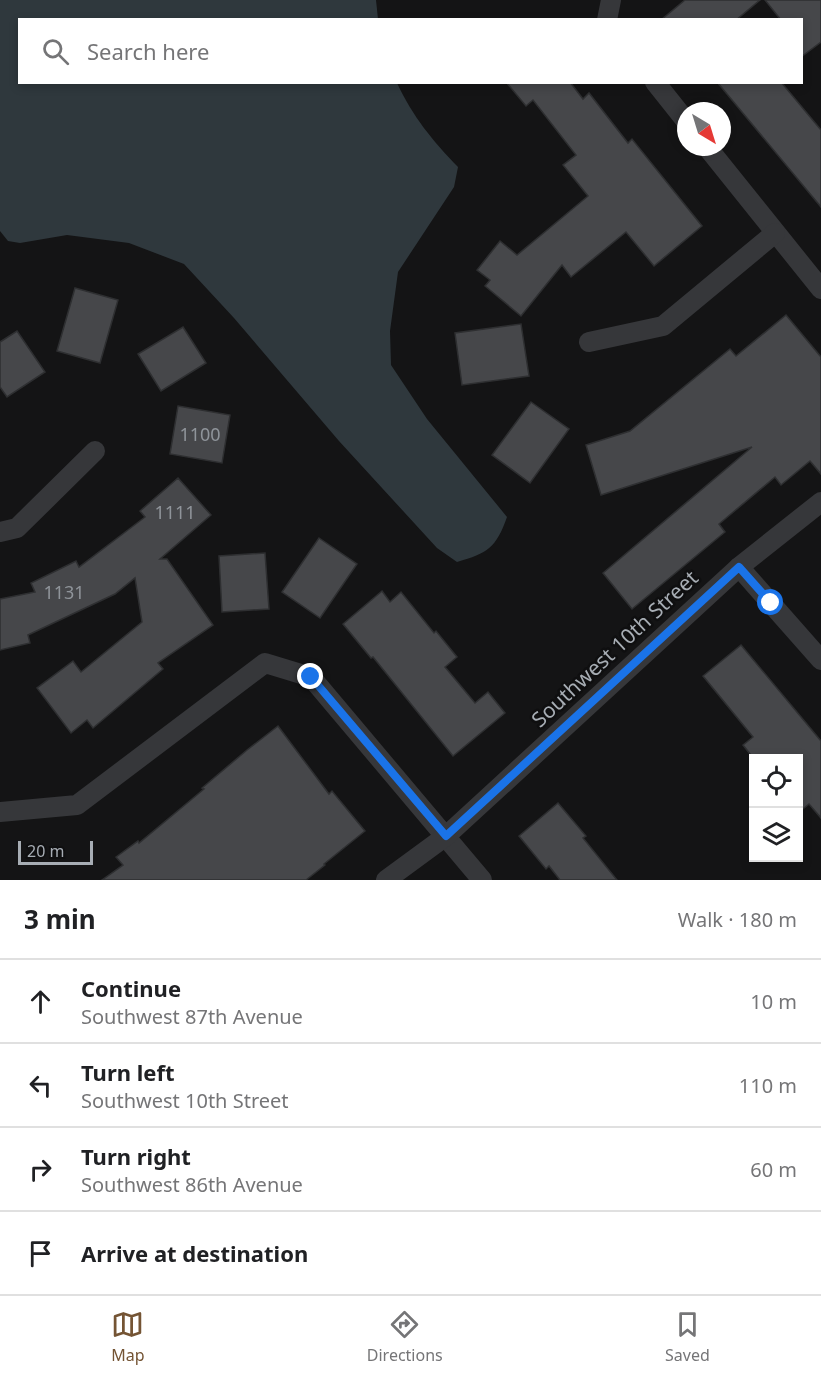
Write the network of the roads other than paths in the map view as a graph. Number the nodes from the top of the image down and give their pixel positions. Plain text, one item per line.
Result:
1 (611, 0) edge
2 (607, 18) edge
3 (657, 84) edge
4 (677, 110) edge
5 (713, 156) edge
6 (776, 233) junction
7 (821, 289) edge
8 (589, 342) dead end
9 (95, 451) dead end
10 (821, 502) edge
11 (0, 532) edge
12 (739, 567) junction
13 (821, 660) edge
14 (0, 812) edge
15 (446, 836) junction
16 (386, 880) edge
17 (482, 880) edge

1 - 2 street
3 - 4 street
5 - 6 street
6 - 7 street
6 - 8 street
9 - 11 street
10 - 12 street, Southwest 10th Street
12 - 13 street
12 - 15 street, Southwest 10th Street
14 - 15 street
15 - 16 street, Southwest 10th Street
15 - 17 street

